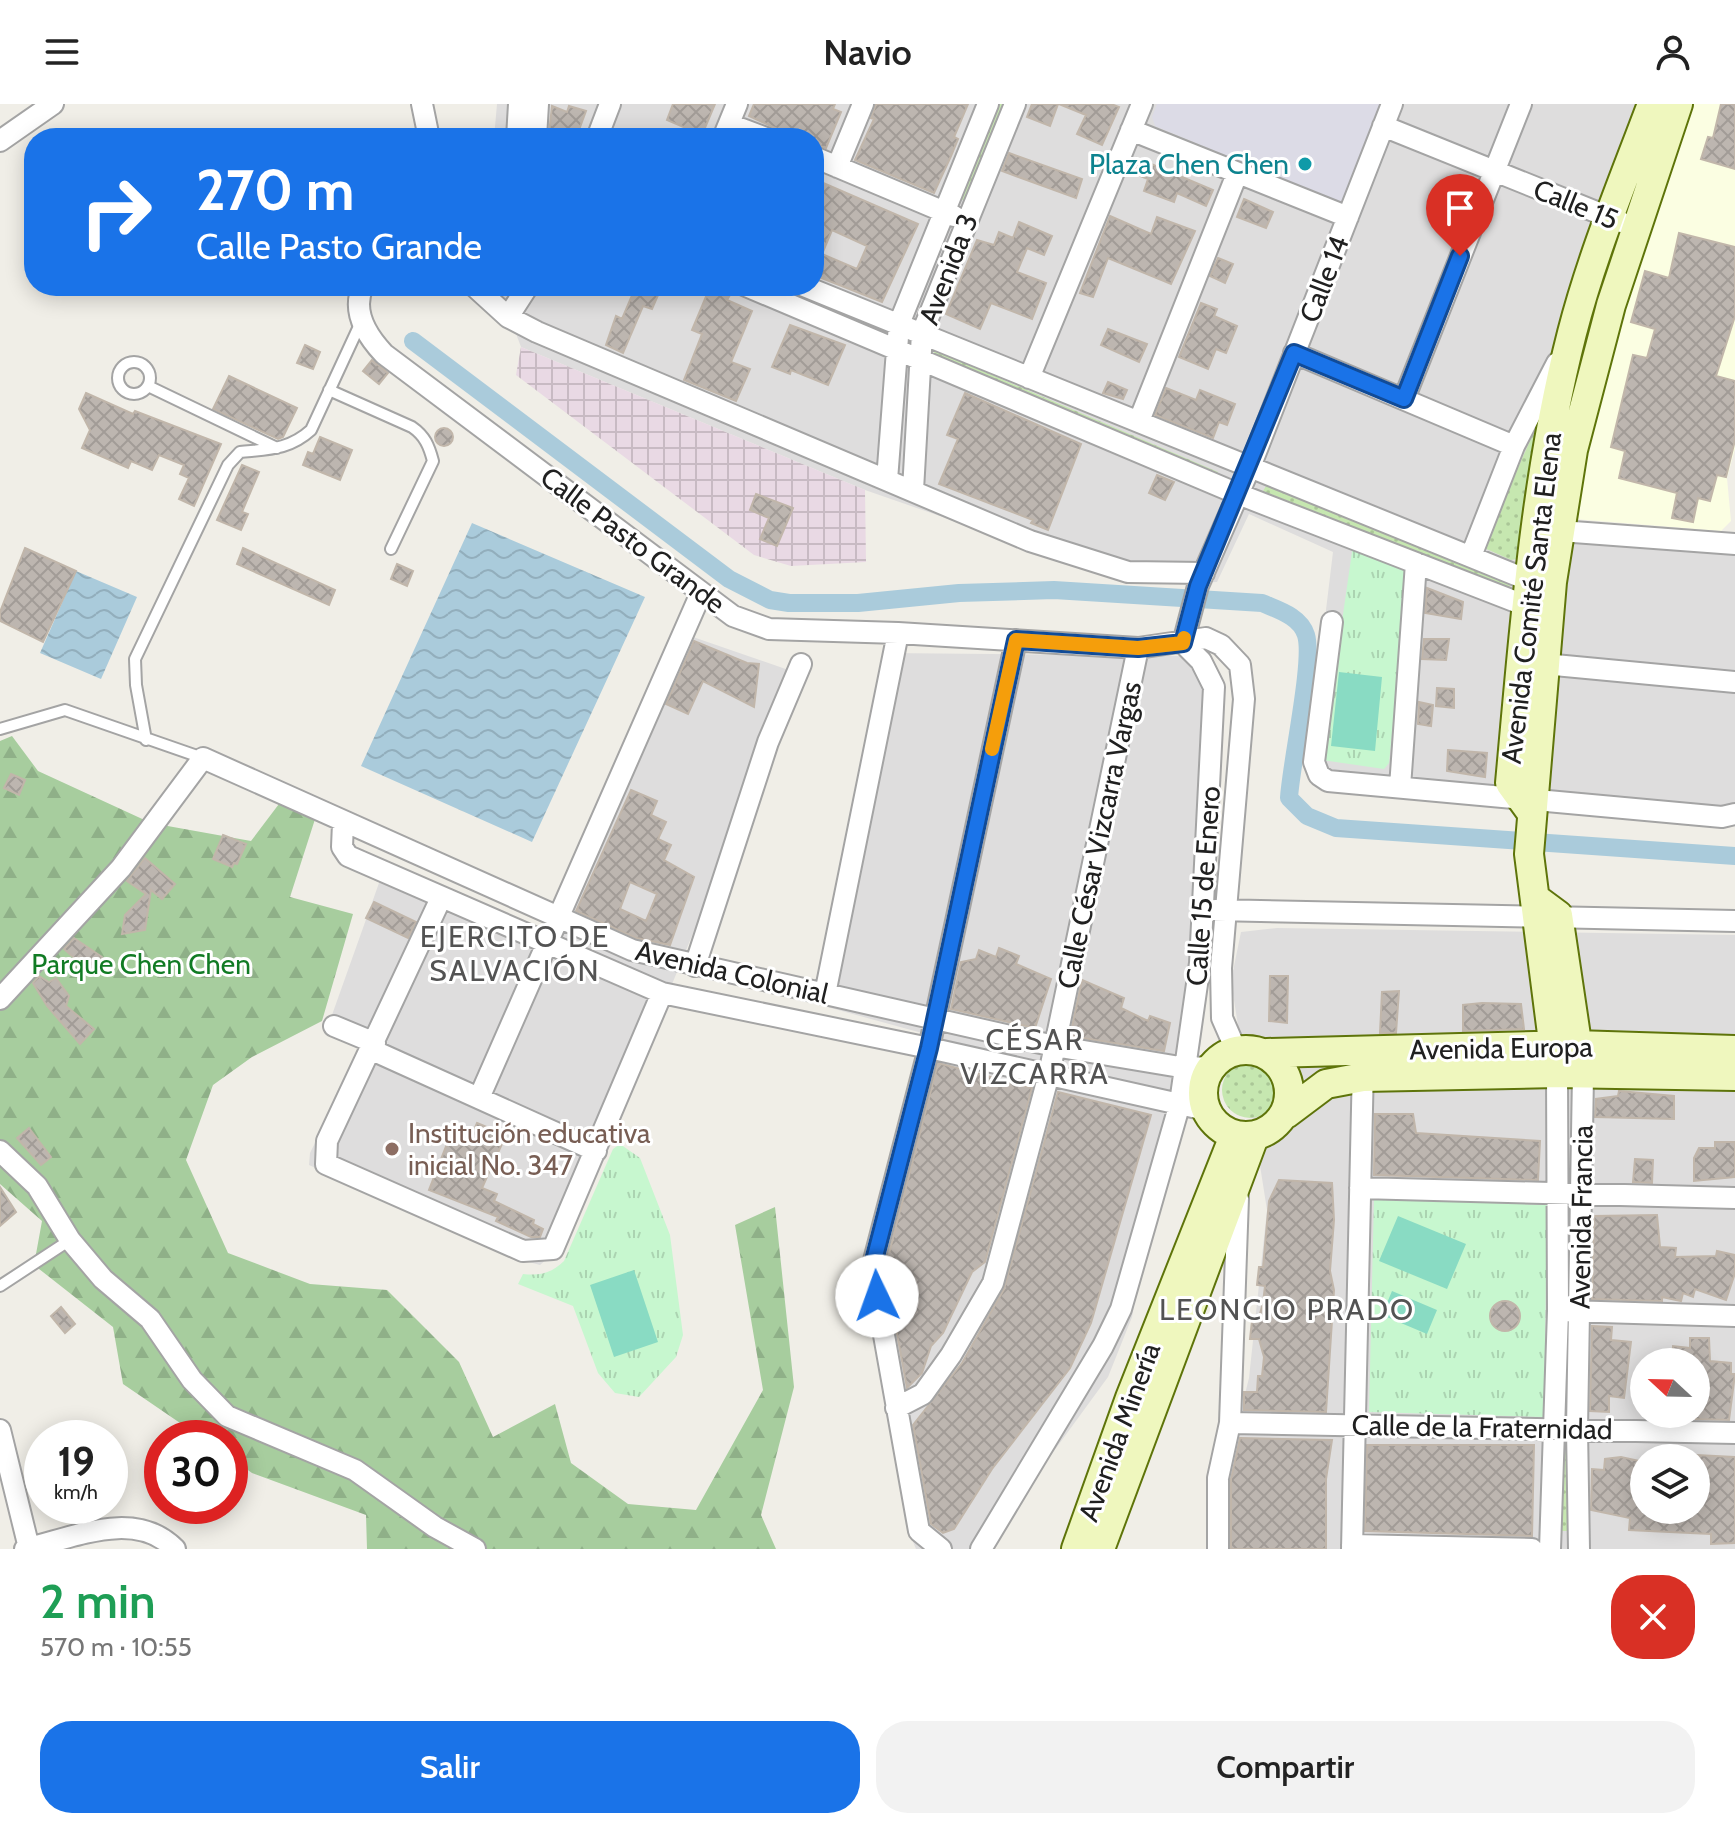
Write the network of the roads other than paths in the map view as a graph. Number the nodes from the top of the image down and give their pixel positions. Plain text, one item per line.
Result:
1 (53, 104) edge
2 (422, 104) edge
3 (519, 104) edge
4 (538, 104) edge
5 (610, 104) edge
6 (737, 104) edge
7 (863, 104) edge
8 (988, 104) edge
9 (1015, 104) edge
10 (1142, 104) edge
11 (1392, 104) edge
12 (1521, 104) edge
13 (1652, 104) edge
14 (1678, 104) edge
15 (1383, 126) junction
16 (427, 128) edge
17 (518, 128) edge
18 (537, 128) edge
19 (601, 128) edge
20 (727, 128) edge
21 (1131, 130) junction
22 (0, 141) edge
23 (824, 161) edge
24 (837, 167) junction
25 (1493, 170) junction
26 (1237, 174) junction
27 (943, 212) junction
28 (1348, 217) junction
29 (1610, 217) junction
30 (966, 221) junction
31 (1636, 228) junction
32 (824, 294) edge
33 (359, 296) edge
34 (485, 296) edge
35 (508, 296) edge
36 (522, 296) edge
37 (770, 296) edge
38 (1582, 298) junction
39 (1611, 305) junction
40 (508, 317) junction
41 (361, 322) junction
42 (899, 324) junction
43 (922, 333) junction
44 (1572, 334) junction
45 (895, 347) junction
46 (1294, 353) junction
47 (920, 357) junction
48 (1029, 378) junction
49 (148, 386) dead end
50 (329, 390) junction
51 (1404, 399) junction
52 (1139, 421) junction
53 (1514, 446) junction
54 (278, 449) junction
55 (1250, 467) junction
56 (887, 480) junction
57 (913, 490) junction
58 (1238, 494) junction
59 (1560, 531) junction
60 (1735, 544) edge
61 (391, 549) dead end
62 (1471, 556) junction
63 (1416, 563) junction
64 (1201, 579) junction
65 (1540, 581) junction
66 (701, 593) junction
67 (1538, 610) junction
68 (1332, 622) dead end
69 (898, 633) junction
70 (1016, 640) junction
71 (1183, 643) junction
72 (1138, 648) junction
73 (801, 664) dead end
74 (1544, 664) junction
75 (1735, 682) edge
76 (0, 729) edge
77 (146, 740) junction
78 (203, 758) junction
79 (1400, 787) junction
80 (1735, 814) edge
81 (1529, 819) junction
82 (343, 823) junction
83 (441, 898) junction
84 (1543, 909) junction
85 (1203, 910) junction
86 (1226, 910) junction
87 (558, 919) junction
88 (1735, 921) edge
89 (546, 945) junction
90 (695, 966) junction
91 (755, 979) junction
92 (662, 993) junction
93 (825, 994) junction
94 (0, 999) edge
95 (748, 1010) junction
96 (934, 1019) junction
97 (334, 1026) dead end
98 (1054, 1046) junction
99 (374, 1047) junction
100 (929, 1048) junction
101 (1236, 1050) junction
102 (1735, 1050) edge
103 (1267, 1053) junction
104 (1567, 1060) junction
105 (1364, 1064) junction
106 (1198, 1068) junction
107 (1049, 1074) junction
108 (1735, 1076) edge
109 (479, 1098) junction
110 (1193, 1107) junction
111 (1286, 1114) junction
112 (1244, 1136) junction
113 (0, 1151) edge
114 (596, 1151) junction
115 (1238, 1181) junction
116 (1360, 1188) junction
117 (1582, 1194) junction
118 (1559, 1195) junction
119 (1735, 1198) edge
120 (70, 1240) junction
121 (0, 1286) edge
122 (1558, 1311) junction
123 (1580, 1312) junction
124 (1735, 1316) edge
125 (896, 1408) junction
126 (1230, 1423) junction
127 (1356, 1425) junction
128 (1577, 1429) junction
129 (0, 1430) edge
130 (1554, 1430) junction
131 (1735, 1433) edge
132 (1352, 1547) edge
133 (27, 1549) edge
134 (175, 1549) edge
135 (475, 1549) edge
136 (941, 1549) edge
137 (981, 1549) edge
138 (1076, 1549) edge
139 (1100, 1549) edge
140 (1218, 1549) edge
141 (1532, 1549) edge
142 (1550, 1549) edge
143 (1569, 1549) edge
144 (1579, 1549) edge
145 (1589, 1549) edge

1 - 22 street
2 - 16 street
3 - 17 street
4 - 18 street
5 - 19 street
6 - 20 street
7 - 24 street
8 - 27 street, Avenida 3
9 - 30 street, Avenida 3
10 - 21 street
11 - 15 street, Calle 14
12 - 25 street
13 - 29 main road, Avenida Comité Santa Elena
14 - 31 main road
15 - 25 street, Calle 15
15 - 28 street, Calle 14
21 - 26 street
21 - 48 street
23 - 24 street
24 - 27 street
25 - 29 street, Calle 15
25 - 51 street
26 - 28 street
26 - 52 street
27 - 30 street
27 - 42 street, Avenida 3
28 - 46 street, Calle 14
29 - 31 street, Calle 15
29 - 38 main road, Avenida Comité Santa Elena
30 - 43 street, Avenida 3
31 - 39 main road
32 - 42 street
33 - 41 street
34 - 40 street
35 - 40 street
36 - 40 street
37 - 45 street
38 - 39 street
38 - 44 main road, Avenida Comité Santa Elena
39 - 59 main road
40 - 56 street
41 - 50 lane
41 - 66 street, Calle Pasto Grande
42 - 43 street
42 - 45 street, Avenida 3
43 - 47 street, Avenida 3
43 - 48 street
44 - 53 street
44 - 65 main road, Avenida Comité Santa Elena
45 - 47 street
45 - 56 street, Avenida 3
46 - 51 street
46 - 55 street, Calle 14
47 - 57 street, Avenida 3
47 - 58 street
48 - 52 street
49 - 54 lane
50 - 54 lane
50 - 61 lane
51 - 53 street
52 - 55 street
53 - 62 street
54 - 77 lane
55 - 58 street, Calle 14
55 - 62 street
56 - 57 street
57 - 64 street
58 - 63 street
58 - 64 street, Calle 14
59 - 60 street
59 - 65 main road
62 - 65 street
63 - 67 street
63 - 79 street
64 - 71 street, Calle 14
65 - 67 main road, Avenida Comité Santa Elena
66 - 69 street, Calle Pasto Grande
66 - 87 street
67 - 74 main road
67 - 81 main road, Avenida Comité Santa Elena
68 - 79 street
69 - 70 street, Calle Pasto Grande
69 - 93 street
70 - 72 street, Calle Pasto Grande
70 - 96 street
71 - 72 street, Calle Pasto Grande
71 - 85 street, Calle 15 de Enero
71 - 86 street, Calle 15 de Enero
72 - 98 street, Calle César Vizcarra Vargas
73 - 90 street
74 - 75 street
74 - 81 main road
76 - 77 lane
77 - 78 lane
78 - 82 street
78 - 94 street
79 - 81 street
80 - 81 street
81 - 84 main road, Avenida Francia
82 - 83 street, Avenida Colonial
82 - 87 street, Avenida Colonial
83 - 89 street, Avenida Colonial
83 - 99 street
84 - 86 street
84 - 88 street
84 - 104 main road, Avenida Francia
85 - 86 street
85 - 106 street, Calle 15 de Enero
86 - 101 street, Calle 15 de Enero
87 - 89 street
87 - 90 street, Avenida Colonial
89 - 92 street, Avenida Colonial
89 - 109 street
90 - 91 street, Avenida Colonial
91 - 93 street, Avenida Colonial
91 - 95 street
92 - 95 street, Avenida Colonial
92 - 114 street
93 - 96 street, Avenida Colonial
95 - 100 street, Avenida Colonial
96 - 98 street, Avenida Colonial
96 - 100 street
97 - 99 street
98 - 106 street, Avenida Colonial
98 - 107 street, Calle César Vizcarra Vargas
99 - 109 street
99 - 114 street
100 - 107 street, Avenida Colonial
100 - 125 street
101 - 103 main road
101 - 106 main road
102 - 104 main road, Avenida Europa
103 - 105 main road, Avenida Europa
103 - 111 main road
104 - 105 main road, Avenida Europa
104 - 108 main road, Avenida Europa
104 - 117 street, Avenida Francia
104 - 118 street, Avenida Francia
105 - 111 main road, Avenida Europa
105 - 116 street
106 - 110 main road
107 - 110 street, Avenida Colonial
107 - 125 street, Calle César Vizcarra Vargas
109 - 114 street
110 - 112 main road
110 - 137 street
111 - 112 main road
112 - 115 main road, Avenida Minería
112 - 138 main road, Avenida Minería
113 - 120 street
115 - 126 street
115 - 139 main road, Avenida Minería
116 - 118 street
116 - 127 street
117 - 118 street
117 - 119 street
117 - 123 street, Avenida Francia
118 - 122 street, Avenida Francia
120 - 121 lane
120 - 135 street
122 - 123 street
122 - 130 street, Avenida Francia
123 - 124 street
123 - 128 street, Avenida Francia
125 - 136 street
126 - 127 street, Calle de la Fraternidad
126 - 140 street
127 - 130 street, Calle de la Fraternidad
127 - 132 street
128 - 130 street, Calle de la Fraternidad
128 - 131 street, Calle de la Fraternidad
128 - 144 street, Avenida Francia
129 - 133 street
130 - 142 street, Avenida Francia
132 - 141 street
133 - 134 street
143 - 144 street
144 - 145 street

